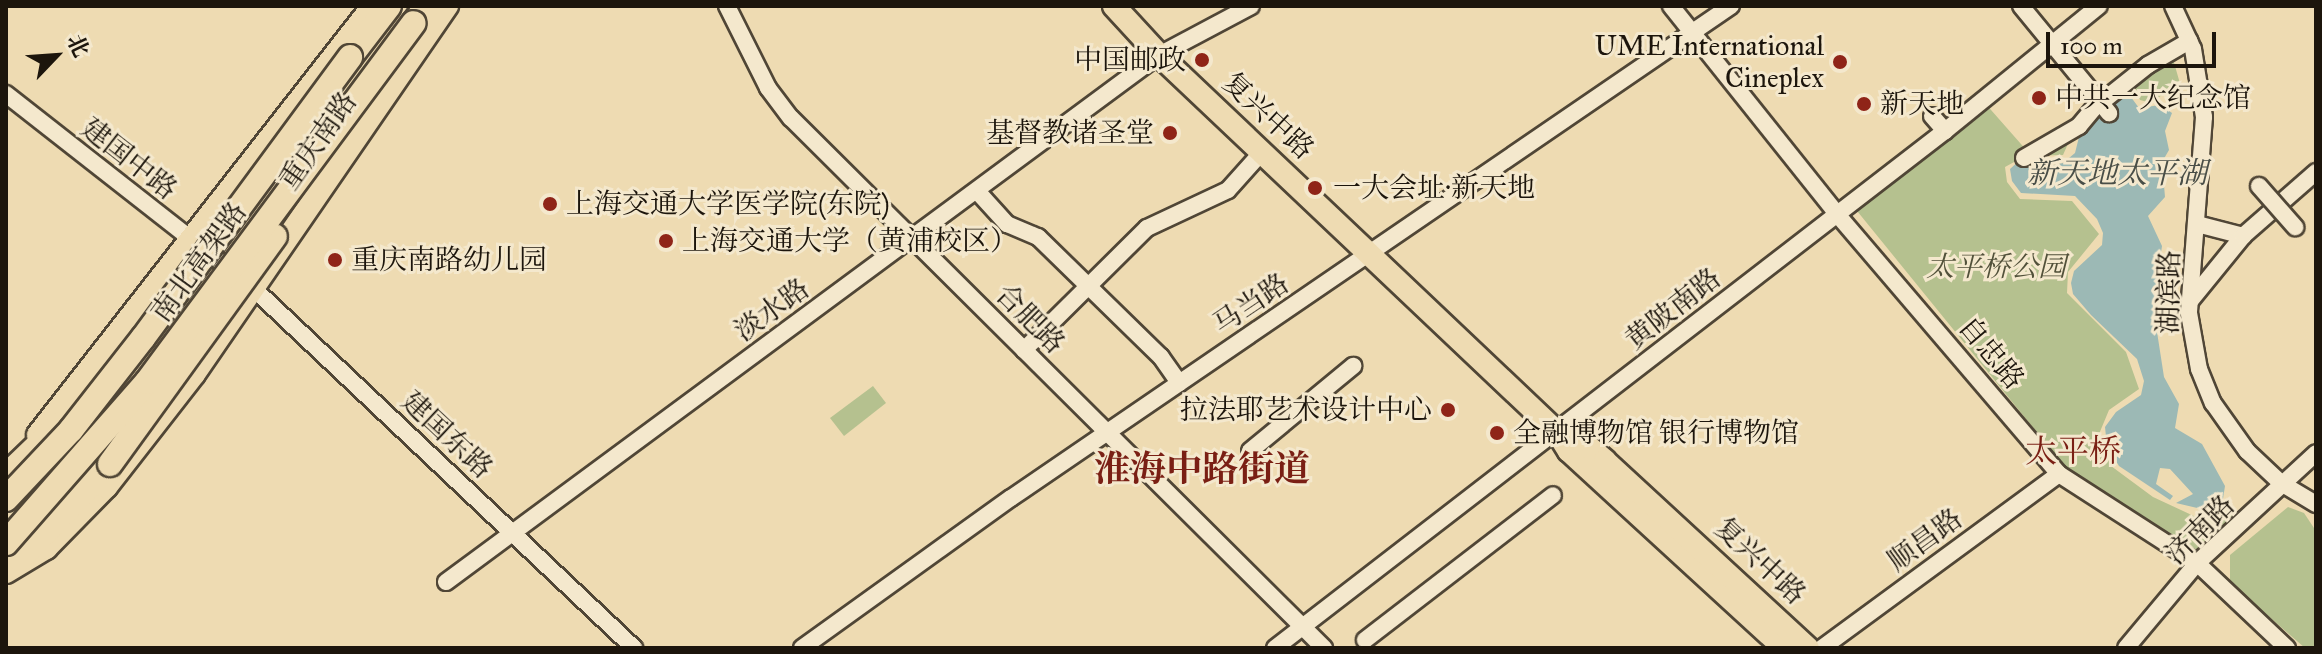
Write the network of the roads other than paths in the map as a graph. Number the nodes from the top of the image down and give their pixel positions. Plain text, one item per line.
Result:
1 (373, 6) edge
2 (382, 6) edge
3 (389, 6) edge
4 (447, 6) edge
5 (727, 6) edge
6 (1114, 6) edge
7 (1251, 6) edge
8 (1671, 6) edge
9 (1731, 6) edge
10 (2021, 6) edge
11 (2099, 6) edge
12 (2173, 6) edge
13 (424, 12) edge
14 (1692, 33) junction
15 (2189, 41) junction
16 (2054, 43) junction
17 (1159, 55) junction
18 (350, 57) junction
19 (6, 94) edge
20 (2105, 108) junction
21 (1932, 116) dead end
22 (1945, 131) junction
23 (1262, 152) junction
24 (2024, 158) dead end
25 (2316, 172) edge
26 (2259, 186) dead end
27 (977, 191) junction
28 (2276, 205) junction
29 (1836, 213) junction
30 (2197, 224) junction
31 (2295, 227) dead end
32 (2243, 236) junction
33 (913, 239) junction
34 (1370, 254) junction
35 (221, 264) junction
36 (1089, 286) junction
37 (2191, 300) junction
38 (1024, 350) junction
39 (1353, 366) dead end
40 (1179, 383) junction
41 (1107, 432) junction
42 (1557, 432) junction
43 (1250, 451) dead end
44 (2316, 453) edge
45 (2059, 474) junction
46 (6, 476) edge
47 (2281, 483) junction
48 (1553, 495) dead end
49 (6, 499) edge
50 (2316, 504) edge
51 (512, 532) junction
52 (11, 558) edge
53 (2197, 563) junction
54 (446, 582) dead end
55 (1303, 627) junction
56 (1365, 640) dead end
57 (634, 648) edge
58 (802, 648) edge
59 (1275, 648) edge
60 (1324, 648) edge
61 (1784, 648) edge
62 (1808, 648) edge
63 (1822, 648) edge
64 (2126, 648) edge
65 (2287, 648) edge

1 - 35 main road, 重庆南路
2 - 35 main road, 重庆南路
3 - 18 highway, 南北高架路
4 - 35 main road, 重庆南路
5 - 33 street, 合肥路
6 - 17 main road, 复兴中路
7 - 17 street, 淡水路
8 - 14 street, 自忠路
9 - 14 street, 马当路
10 - 16 street
11 - 16 street, 黄陂南路
12 - 15 street, 湖滨路
13 - 35 main road, 重庆南路
13 - 52 highway, 南北高架路, bridge
13 - 52 highway, bridge
14 - 29 street, 自忠路
14 - 34 street, 马当路
15 - 20 street
15 - 30 street, 湖滨路
16 - 20 street
16 - 22 street, 黄陂南路
17 - 23 main road, 复兴中路
17 - 27 street, 淡水路
18 - 46 highway, bridge
18 - 49 highway, 南北高架路, bridge
19 - 35 street, 建国中路
20 - 24 street
21 - 22 street
22 - 29 street, 黄陂南路
23 - 34 main road, 复兴中路
23 - 36 street
25 - 28 street
26 - 28 street, bridge
27 - 33 street, 淡水路
27 - 36 street
28 - 31 street, bridge
28 - 32 street
29 - 42 street, 黄陂南路
29 - 45 street, 自忠路
30 - 32 street, 湖滨路
30 - 37 street, 湖滨路
32 - 37 street
33 - 38 street, 合肥路
33 - 51 street, 淡水路
34 - 40 street, 马当路
34 - 42 main road, 复兴中路
35 - 46 main road, 重庆南路
35 - 51 street, 建国东路
35 - 52 main road, 重庆南路
36 - 38 street
36 - 40 street
37 - 47 street, 湖滨路
38 - 41 street, 合肥路
39 - 43 street
40 - 41 street, 马当路
41 - 55 street, 合肥路
41 - 58 street, 马当路
42 - 55 street, 黄陂南路
42 - 61 main road, 复兴中路
42 - 62 main road, 复兴中路
44 - 47 street, 济南路
45 - 53 street, 自忠路
45 - 63 street, 顺昌路
47 - 50 street, 湖滨路
47 - 53 street, 济南路
48 - 56 street
51 - 54 street, 淡水路
51 - 57 street, 建国东路
53 - 64 street, 济南路
53 - 65 street, 自忠路
55 - 59 street, 黄陂南路
55 - 60 street, 合肥路

